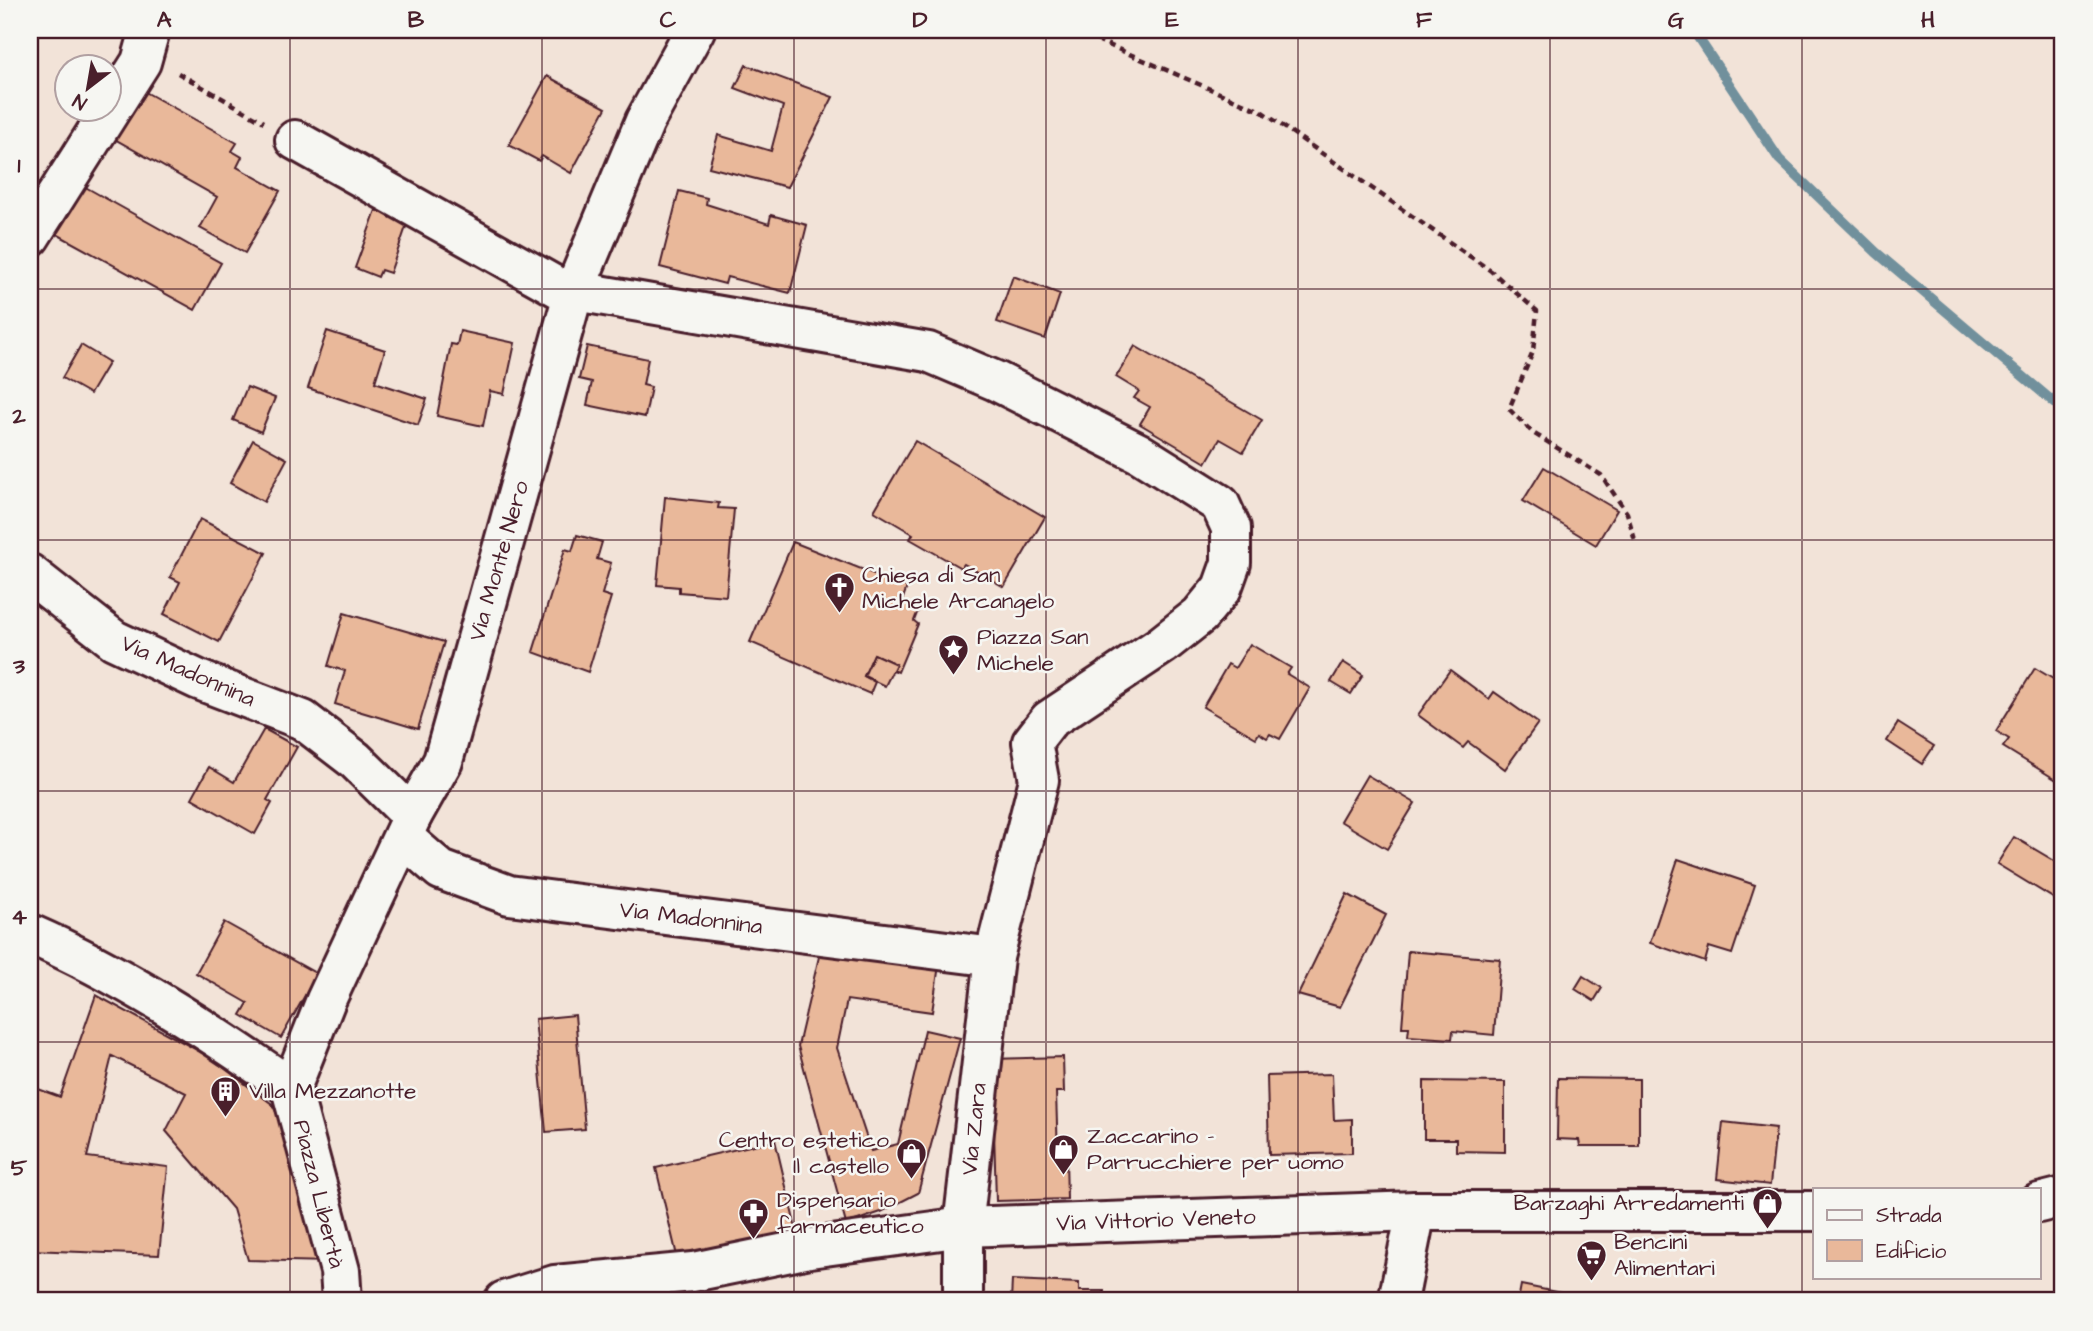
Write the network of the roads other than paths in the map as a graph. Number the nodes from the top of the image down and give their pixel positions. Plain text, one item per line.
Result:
1 (695, 30) edge
2 (147, 41) edge
3 (295, 140) road end
4 (30, 237) edge
5 (574, 291) junction
6 (30, 574) edge
7 (407, 826) junction
8 (30, 934) edge
9 (994, 957) junction
10 (291, 1088) junction
11 (2063, 1198) edge
12 (2040, 1203) edge
13 (1416, 1211) junction
14 (1813, 1211) edge
15 (2040, 1213) edge
16 (2063, 1213) edge
17 (963, 1227) junction
18 (695, 1287) edge
19 (342, 1301) edge
20 (504, 1301) edge
21 (963, 1301) edge
22 (1398, 1301) edge

1 - 5 street, Via Monte Nero
2 - 4 street
3 - 5 street, Via Zara
5 - 7 street, Via Monte Nero
5 - 9 street, Via Zara
6 - 7 street, Via Madonnina
7 - 9 street, Via Madonnina
7 - 10 street, Via Monte Nero
8 - 10 street
9 - 17 street, Via Zara
10 - 19 street, Piazza Libertà
11 - 12 street
13 - 14 street, Via Vittorio Veneto
13 - 17 street, Via Vittorio Veneto
13 - 22 street
15 - 16 street
17 - 18 street, Via Vittorio Veneto
17 - 21 street, Via Zara
18 - 20 street, Via Vittorio Veneto

